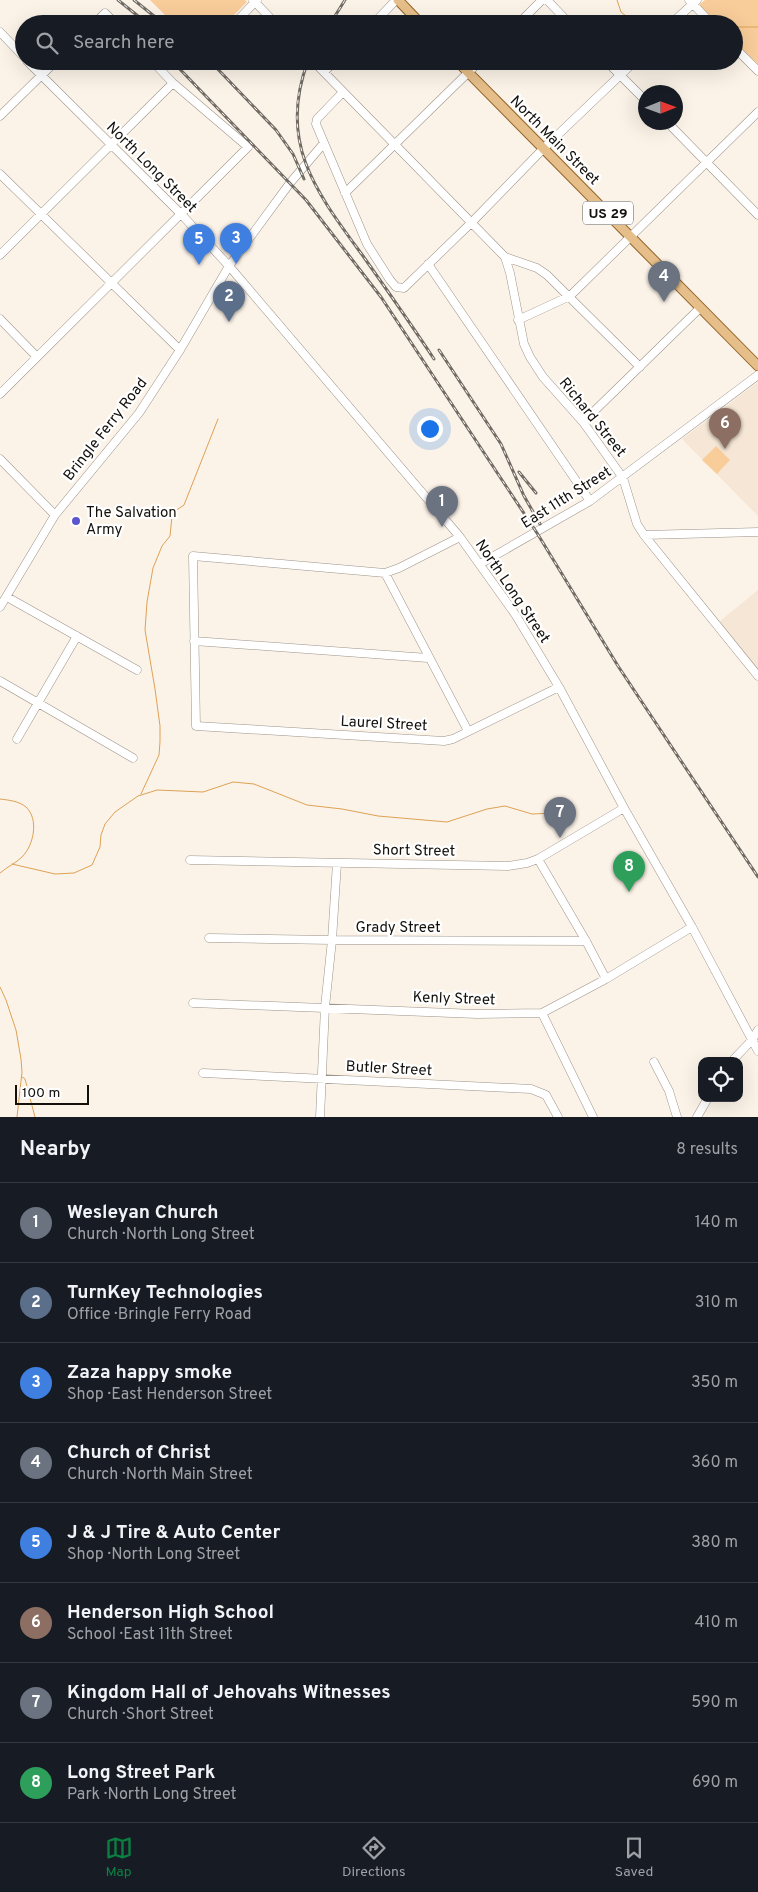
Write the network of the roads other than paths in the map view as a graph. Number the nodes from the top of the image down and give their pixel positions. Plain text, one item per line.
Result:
1 (397, 0) edge
2 (542, 0) edge
3 (547, 0) edge
4 (255, 1) edge
5 (693, 1) edge
6 (242, 15) edge
7 (268, 15) edge
8 (381, 15) edge
9 (412, 15) edge
10 (527, 15) edge
11 (561, 15) edge
12 (680, 15) edge
13 (705, 15) edge
14 (0, 32) edge
15 (15, 48) edge
16 (743, 55) edge
17 (36, 70) edge
18 (47, 70) edge
19 (161, 70) edge
20 (465, 70) edge
21 (471, 70) edge
22 (614, 70) edge
23 (626, 70) edge
24 (758, 71) edge
25 (324, 72) edge
26 (468, 73) junction
27 (41, 76) junction
28 (620, 76) junction
29 (173, 83) junction
30 (343, 92) junction
31 (638, 93) edge
32 (758, 112) edge
33 (0, 116) edge
34 (675, 130) edge
35 (324, 143) junction
36 (111, 144) junction
37 (395, 144) junction
38 (544, 148) junction
39 (707, 162) junction
40 (0, 174) edge
41 (345, 193) junction
42 (41, 214) junction
43 (182, 215) junction
44 (758, 215) edge
45 (471, 223) junction
46 (631, 237) junction
47 (0, 256) edge
48 (505, 258) junction
49 (428, 264) junction
50 (229, 266) junction
51 (112, 283) junction
52 (570, 296) junction
53 (700, 308) junction
54 (0, 319) edge
55 (518, 320) junction
56 (180, 350) junction
57 (37, 357) junction
58 (758, 366) edge
59 (640, 368) junction
60 (758, 375) edge
61 (0, 394) edge
62 (583, 422) junction
63 (0, 459) edge
64 (623, 478) junction
65 (590, 501) junction
66 (55, 515) junction
67 (758, 532) edge
68 (644, 535) junction
69 (460, 537) junction
70 (480, 564) junction
71 (385, 573) junction
72 (2, 602) edge
73 (77, 636) junction
74 (194, 641) junction
75 (428, 658) junction
76 (137, 670) dead end
77 (758, 676) edge
78 (0, 681) edge
79 (558, 687) junction
80 (39, 703) junction
81 (468, 731) junction
82 (17, 739) dead end
83 (133, 758) dead end
84 (624, 808) junction
85 (538, 859) junction
86 (190, 860) dead end
87 (336, 862) junction
88 (692, 927) junction
89 (209, 938) dead end
90 (332, 940) junction
91 (586, 941) junction
92 (606, 979) junction
93 (193, 1003) dead end
94 (325, 1007) junction
95 (542, 1012) junction
96 (758, 1030) edge
97 (752, 1040) junction
98 (758, 1051) edge
99 (736, 1057) edge
100 (654, 1062) dead end
101 (203, 1073) dead end
102 (323, 1078) junction
103 (706, 1102) edge
104 (320, 1117) edge
105 (558, 1117) edge
106 (593, 1117) edge
107 (677, 1117) edge
108 (697, 1117) edge

1 - 8 street
1 - 9 main road
2 - 10 street
3 - 11 street
4 - 6 street
4 - 7 street
5 - 12 street
5 - 13 street
14 - 15 street
16 - 24 street
17 - 27 street, North Long Street
18 - 27 street
19 - 29 street
20 - 26 main road, North Main Street / US 29
21 - 26 street
22 - 28 street
23 - 28 street
25 - 30 street
26 - 37 street
26 - 38 main road, North Main Street / US 29
27 - 33 street
27 - 36 street, North Long Street
28 - 31 street
28 - 38 street
29 - 36 street
29 - 43 street
30 - 35 street
30 - 37 street
32 - 39 street
34 - 39 street
35 - 41 street
35 - 50 street, Bringle Ferry Road
36 - 42 street
36 - 43 street, North Long Street
37 - 41 street
37 - 45 street
38 - 45 street
38 - 46 main road, North Main Street / US 29
39 - 44 street
39 - 46 street
40 - 42 street
41 - 49 street
42 - 47 street
42 - 51 street
43 - 50 street, North Long Street
43 - 51 street
45 - 48 street
45 - 49 street
46 - 52 street
46 - 53 main road, North Main Street / US 29
48 - 52 street
48 - 55 street, Richard Street
49 - 65 street
50 - 56 street, Bringle Ferry Road
50 - 69 street, North Long Street
51 - 56 street
51 - 57 street
52 - 55 street
52 - 59 street
53 - 58 main road, North Main Street / US 29
53 - 59 street
54 - 57 street
55 - 62 street, Richard Street
56 - 66 street, Bringle Ferry Road
57 - 61 street
59 - 62 street
60 - 64 street, East 11th Street
62 - 64 street, Richard Street
63 - 66 street
64 - 65 street, East 11th Street
64 - 68 street, Richard Street
65 - 70 street, East 11th Street
66 - 72 street, Bringle Ferry Road
67 - 68 street
68 - 77 street, Richard Street
69 - 70 street, North Long Street
69 - 71 street
70 - 79 street, North Long Street
71 - 74 street
71 - 75 street
72 - 73 street
73 - 76 street
73 - 80 street
74 - 75 street
74 - 81 street, Laurel Street
75 - 81 street
78 - 80 street
79 - 81 street, Laurel Street
79 - 84 street, North Long Street
80 - 82 street
80 - 83 street
84 - 85 street, Short Street
84 - 88 street, North Long Street
85 - 87 street, Short Street
85 - 91 street
86 - 87 street, Short Street
87 - 90 street
88 - 92 street, Kenly Street
88 - 97 street, North Long Street
89 - 90 street, Grady Street
90 - 91 street, Grady Street
90 - 94 street
91 - 92 street
92 - 95 street, Kenly Street
93 - 94 street, Kenly Street
94 - 95 street, Kenly Street
94 - 102 street
95 - 106 street
96 - 97 street
97 - 98 street, North Long Street
97 - 99 street
100 - 107 street
101 - 102 street, Butler Street
102 - 104 street
102 - 105 street, Butler Street
103 - 108 street

